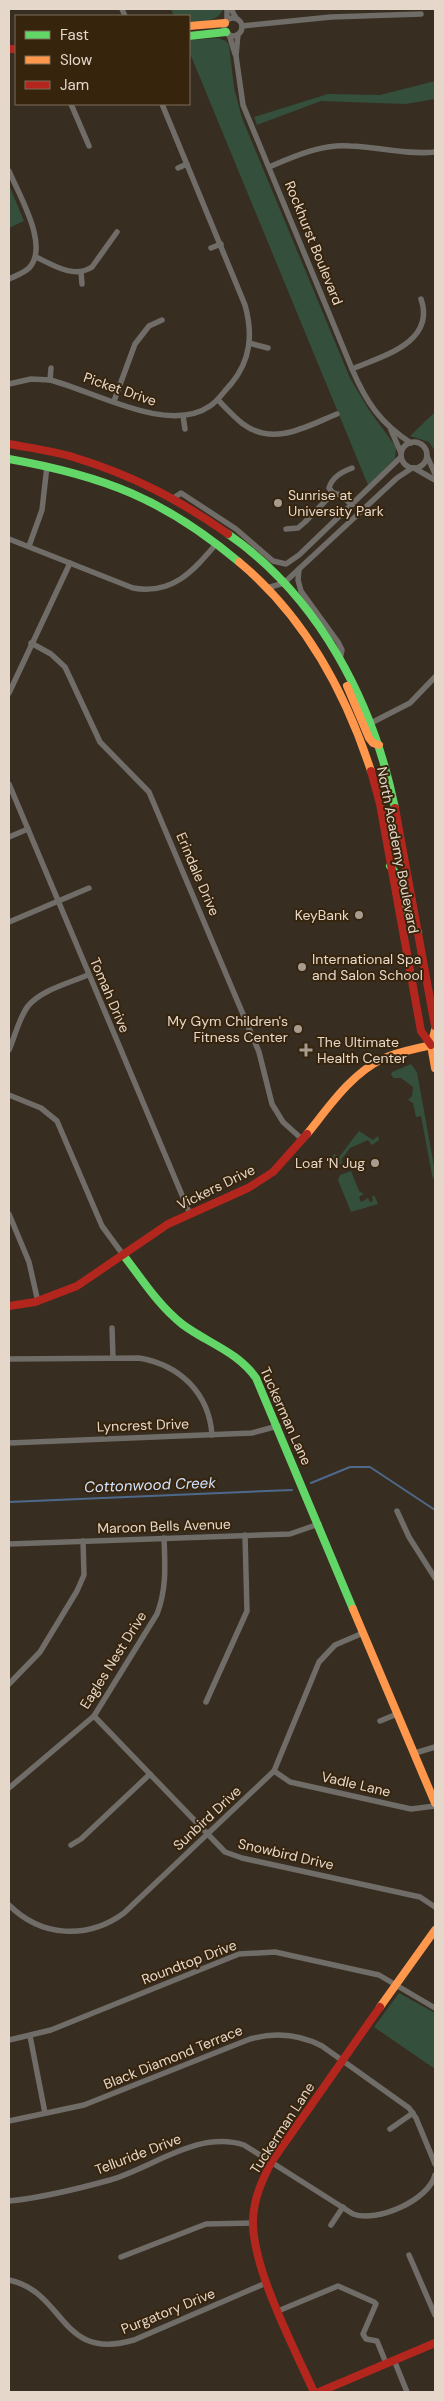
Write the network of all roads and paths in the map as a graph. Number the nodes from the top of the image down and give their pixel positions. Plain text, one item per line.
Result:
1 (227, 9) edge
2 (231, 9) edge
3 (363, 12) edge
4 (421, 14) dead end
5 (236, 18) junction
6 (190, 26) edge
7 (242, 26) junction
8 (227, 27) junction
9 (238, 34) junction
10 (190, 36) edge
11 (236, 56) junction
12 (71, 105) edge
13 (162, 105) edge
14 (89, 146) dead end
15 (435, 152) edge
16 (187, 164) junction
17 (269, 167) junction
18 (178, 168) dead end
19 (9, 171) edge
20 (117, 232) dead end
21 (221, 244) junction
22 (211, 248) dead end
23 (36, 257) junction
24 (81, 272) junction
25 (9, 279) edge
26 (82, 284) dead end
27 (421, 299) dead end
28 (162, 320) dead end
29 (249, 343) junction
30 (268, 348) dead end
31 (51, 368) dead end
32 (352, 369) junction
33 (50, 380) junction
34 (9, 384) edge
35 (218, 400) junction
36 (114, 401) junction
37 (337, 414) dead end
38 (183, 416) junction
39 (185, 429) dead end
40 (391, 430) junction
41 (411, 443) junction
42 (9, 444) edge
43 (401, 455) junction
44 (426, 456) junction
45 (9, 459) edge
46 (47, 466) junction
47 (352, 468) dead end
48 (413, 468) junction
49 (435, 474) edge
50 (435, 480) edge
51 (333, 493) junction
52 (175, 497) junction
53 (352, 505) junction
54 (286, 529) dead end
55 (9, 539) edge
56 (218, 543) junction
57 (29, 546) junction
58 (70, 563) junction
59 (300, 570) junction
60 (284, 583) junction
61 (267, 588) junction
62 (31, 643) junction
63 (317, 651) junction
64 (340, 659) junction
65 (435, 677) edge
66 (9, 692) edge
67 (371, 723) junction
68 (379, 745) junction
69 (9, 784) edge
70 (28, 829) junction
71 (9, 837) edge
72 (390, 866) junction
73 (89, 888) dead end
74 (57, 902) junction
75 (9, 922) edge
76 (418, 932) junction
77 (88, 976) junction
78 (435, 1026) edge
79 (435, 1030) edge
80 (433, 1045) edge
81 (9, 1050) edge
82 (435, 1068) edge
83 (9, 1095) edge
84 (303, 1140) junction
85 (9, 1214) edge
86 (190, 1214) junction
87 (124, 1256) junction
88 (38, 1302) junction
89 (9, 1306) edge
90 (112, 1328) dead end
91 (113, 1358) junction
92 (9, 1359) edge
93 (278, 1426) junction
94 (212, 1435) junction
95 (9, 1443) edge
96 (397, 1511) dead end
97 (319, 1524) junction
98 (245, 1536) junction
99 (164, 1538) junction
100 (83, 1541) junction
101 (9, 1544) edge
102 (435, 1578) edge
103 (363, 1633) junction
104 (9, 1684) edge
105 (206, 1702) dead end
106 (397, 1714) junction
107 (94, 1716) junction
108 (380, 1721) dead end
109 (435, 1747) edge
110 (414, 1753) junction
111 (274, 1771) junction
112 (150, 1774) junction
113 (9, 1788) edge
114 (435, 1804) edge
115 (207, 1835) junction
116 (72, 1845) dead end
117 (9, 1904) edge
118 (435, 1907) edge
119 (435, 1930) edge
120 (397, 1984) junction
121 (435, 2008) edge
122 (30, 2036) junction
123 (9, 2040) edge
124 (342, 2060) junction
125 (45, 2113) junction
126 (413, 2113) junction
127 (9, 2121) edge
128 (390, 2129) dead end
129 (272, 2161) junction
130 (435, 2164) edge
131 (435, 2179) edge
132 (9, 2201) edge
133 (343, 2206) junction
134 (253, 2223) junction
135 (331, 2225) dead end
136 (409, 2256) dead end
137 (121, 2257) dead end
138 (9, 2280) edge
139 (266, 2283) junction
140 (278, 2311) junction
141 (435, 2315) edge
142 (435, 2343) edge
143 (390, 2362) junction
144 (314, 2392) edge
145 (319, 2392) edge
146 (407, 2392) edge

1 - 8 street, Rockhurst Boulevard
2 - 5 street
3 - 4 street
3 - 7 street
5 - 7 street
5 - 8 street
6 - 8 main road
7 - 9 street
8 - 9 street
8 - 10 main road
8 - 11 street, Rockhurst Boulevard
9 - 11 street, Rockhurst Boulevard
11 - 17 street, Rockhurst Boulevard
12 - 14 street
13 - 16 street, Picket Drive
15 - 17 street
16 - 18 street
16 - 21 street, Picket Drive
17 - 32 street, Rockhurst Boulevard
19 - 23 street
20 - 24 street
21 - 22 street
21 - 29 street, Picket Drive
23 - 24 street
23 - 25 street
24 - 26 street
27 - 32 street
28 - 36 street
29 - 30 street
29 - 35 street, Picket Drive
31 - 33 street
32 - 40 street, Rockhurst Boulevard
33 - 34 street, Picket Drive
33 - 36 street, Picket Drive
35 - 37 street
35 - 38 street, Picket Drive
36 - 38 street, Picket Drive
38 - 39 street
40 - 41 street, Rockhurst Boulevard
40 - 43 street, Rockhurst Boulevard
41 - 43 street
41 - 44 street
42 - 52 main road, North Academy Boulevard
43 - 48 street
43 - 53 street
44 - 48 street
44 - 49 street
45 - 46 main road, North Academy Boulevard
46 - 56 main road, North Academy Boulevard
46 - 57 street
47 - 51 street
48 - 50 street
48 - 59 street
51 - 53 street
51 - 54 street
52 - 53 street
52 - 60 main road, North Academy Boulevard
55 - 57 street
56 - 58 street
56 - 61 main road, North Academy Boulevard
57 - 58 street
58 - 62 street
59 - 60 street
59 - 64 street
60 - 61 street
60 - 64 main road, North Academy Boulevard
61 - 63 main road, North Academy Boulevard
62 - 66 street
62 - 84 street, Erindale Drive
63 - 68 main road
63 - 72 main road, North Academy Boulevard
64 - 67 main road, North Academy Boulevard
65 - 67 street
67 - 68 main road, North Academy Boulevard
68 - 76 main road, North Academy Boulevard
69 - 70 street, Tomah Drive
70 - 71 street
70 - 74 street, Tomah Drive
72 - 76 main road
72 - 80 main road, North Academy Boulevard
73 - 74 street
74 - 75 street
74 - 77 street, Tomah Drive
76 - 78 main road, North Academy Boulevard
77 - 81 street
77 - 86 street, Tomah Drive
79 - 80 main road, North Academy Boulevard
80 - 82 main road, North Academy Boulevard
80 - 84 main road, Vickers Drive
83 - 87 street, Tuckerman Lane
84 - 86 main road, Vickers Drive
85 - 88 street
86 - 87 main road, Vickers Drive
87 - 88 main road, Vickers Drive
87 - 93 main road, Tuckerman Lane
88 - 89 main road, Vickers Drive
90 - 91 street
91 - 92 street
91 - 94 street
93 - 94 street, Lyncrest Drive
93 - 97 main road, Tuckerman Lane
94 - 95 street, Lyncrest Drive
96 - 102 street
97 - 98 street, Maroon Bells Avenue
97 - 103 main road, Tuckerman Lane
98 - 99 street, Maroon Bells Avenue
98 - 105 street
99 - 100 street, Maroon Bells Avenue
99 - 107 street, Eagles Nest Drive
100 - 101 street, Maroon Bells Avenue
100 - 104 street
103 - 106 main road, Tuckerman Lane
103 - 111 street, Sunbird Drive
106 - 108 street
106 - 110 main road, Tuckerman Lane
107 - 112 street, Snowbird Drive
107 - 113 street, Eagles Nest Drive
109 - 110 street
110 - 114 main road, Tuckerman Lane
111 - 114 street, Vadle Lane
111 - 115 street, Sunbird Drive
112 - 115 street, Snowbird Drive
112 - 116 street
115 - 117 street, Sunbird Drive
115 - 118 street, Snowbird Drive
119 - 120 main road, Tuckerman Lane
120 - 121 street, Roundtop Drive
120 - 122 street, Roundtop Drive
120 - 124 main road, Tuckerman Lane
122 - 123 street, Roundtop Drive
122 - 125 street
124 - 125 street, Black Diamond Terrace
124 - 126 street, Black Diamond Terrace
124 - 129 main road, Tuckerman Lane
125 - 127 street, Black Diamond Terrace
126 - 128 street
126 - 130 street
129 - 132 street, Telluride Drive
129 - 133 street, Telluride Drive
129 - 134 main road, Tuckerman Lane
131 - 133 street, Telluride Drive
133 - 135 street
134 - 137 street
134 - 139 main road, Tuckerman Lane
136 - 141 street
138 - 139 street, Purgatory Drive
139 - 140 main road, Tuckerman Lane
140 - 143 street
140 - 144 main road, Tuckerman Lane
142 - 143 main road
143 - 145 main road
143 - 146 street

